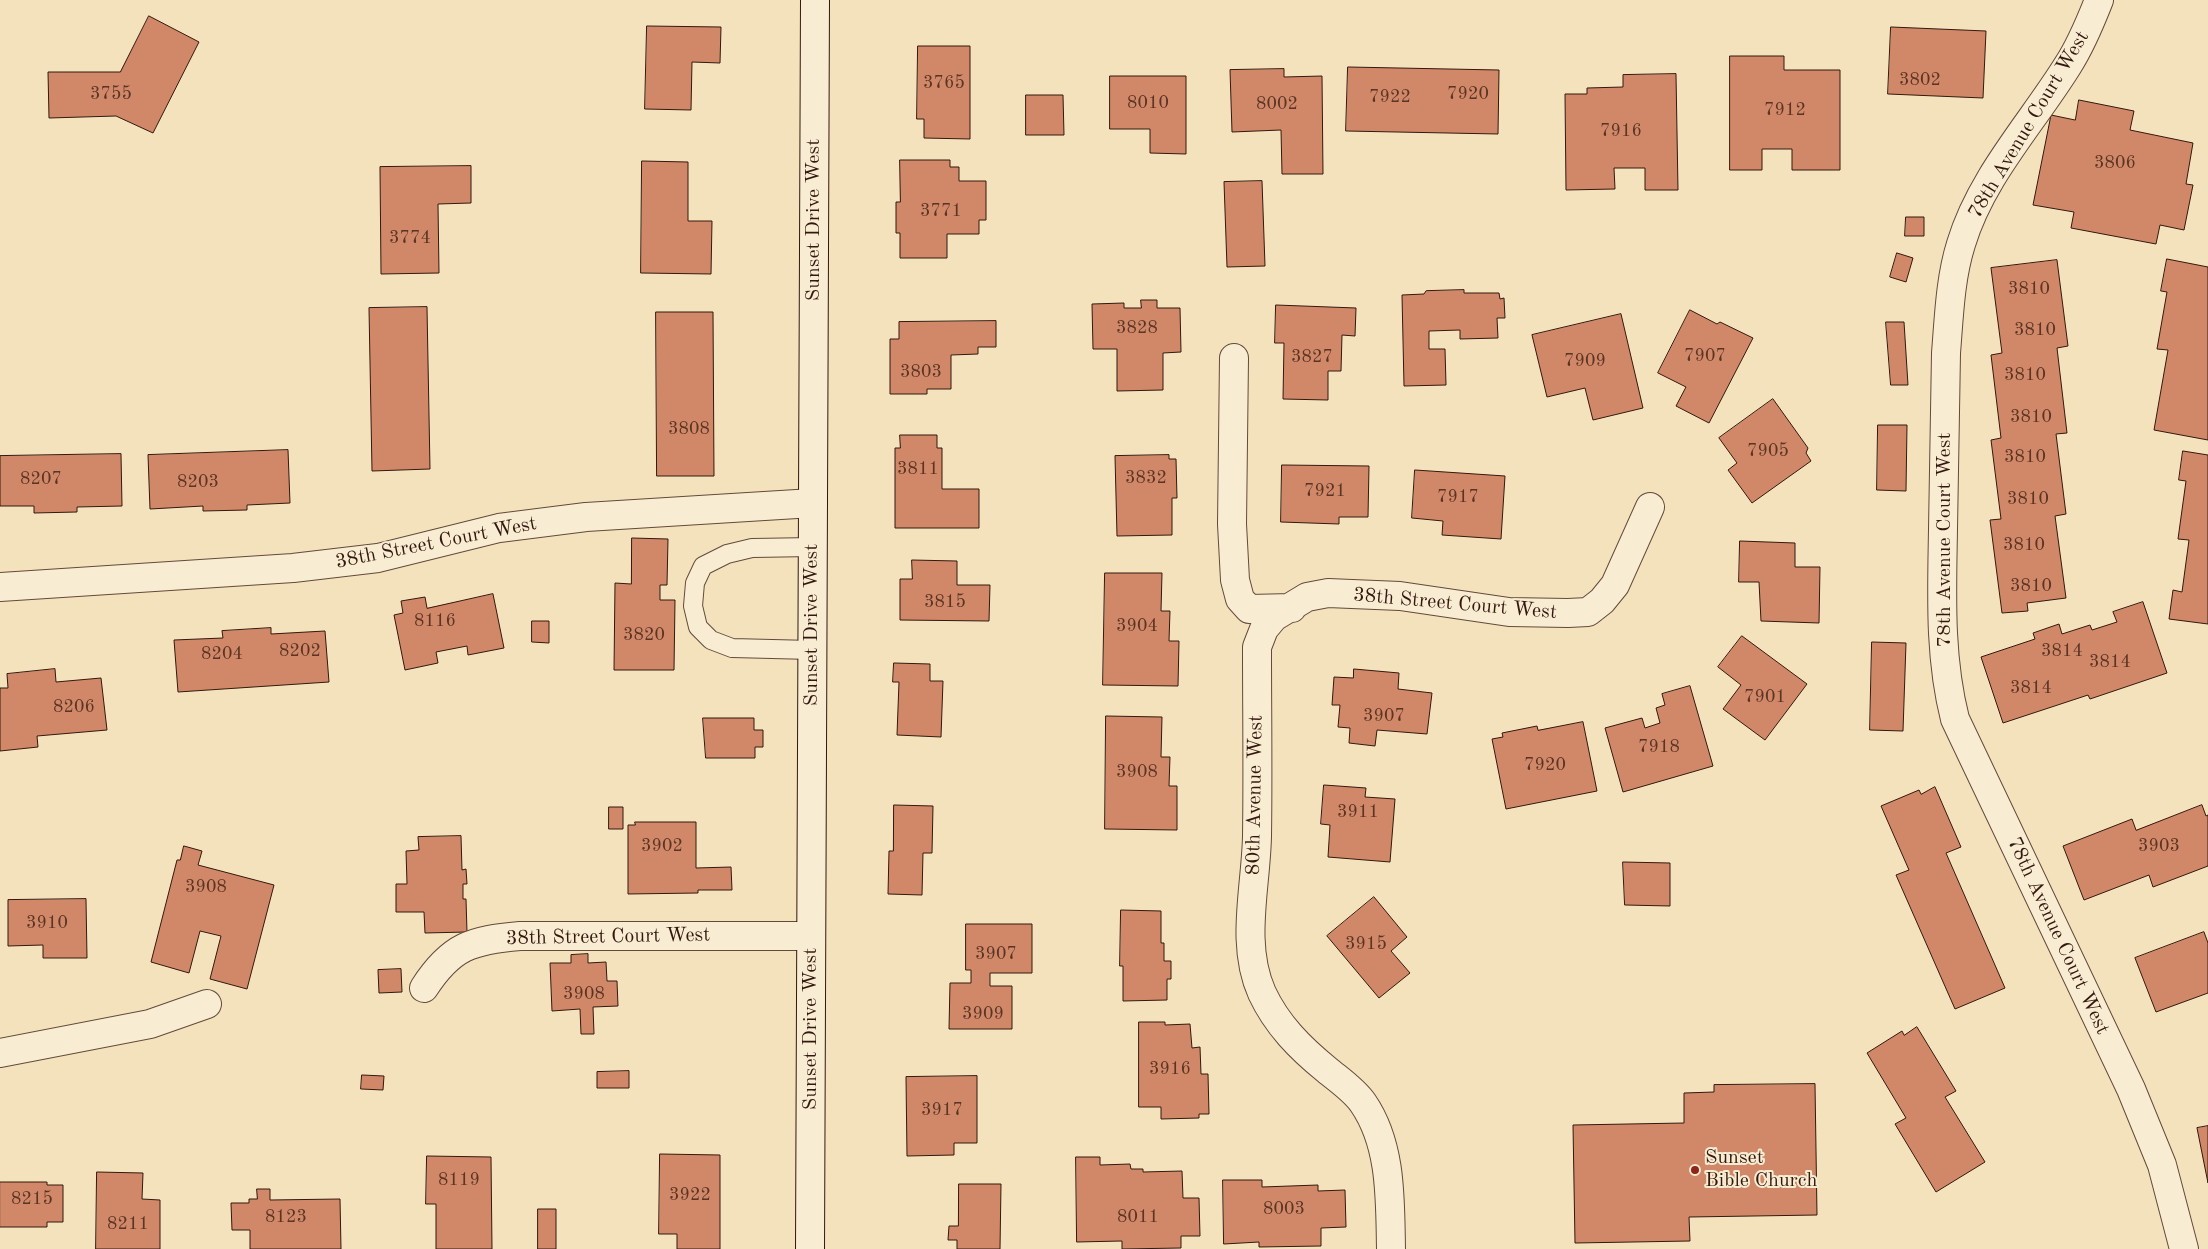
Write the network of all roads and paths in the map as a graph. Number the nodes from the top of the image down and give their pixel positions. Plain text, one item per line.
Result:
1 (815, 0) edge
2 (2099, 0) edge
3 (1234, 358) dead end
4 (813, 503) junction
5 (1650, 507) dead end
6 (813, 547) junction
7 (0, 588) edge
8 (1292, 608) junction
9 (812, 650) junction
10 (811, 936) junction
11 (424, 988) dead end
12 (207, 1004) dead end
13 (0, 1053) edge
14 (810, 1249) edge
15 (1390, 1249) edge
16 (2184, 1249) edge

1 - 4 street, Sunset Drive West
2 - 16 street, 78th Avenue Court West
3 - 8 street
4 - 6 street, Sunset Drive West
4 - 7 street, 38th Street Court West
5 - 8 street, 38th Street Court West
6 - 9 street, Sunset Drive West
6 - 9 lane
8 - 15 street, 80th Avenue West
9 - 10 street, Sunset Drive West
10 - 11 street, 38th Street Court West
10 - 14 street, Sunset Drive West
12 - 13 street

